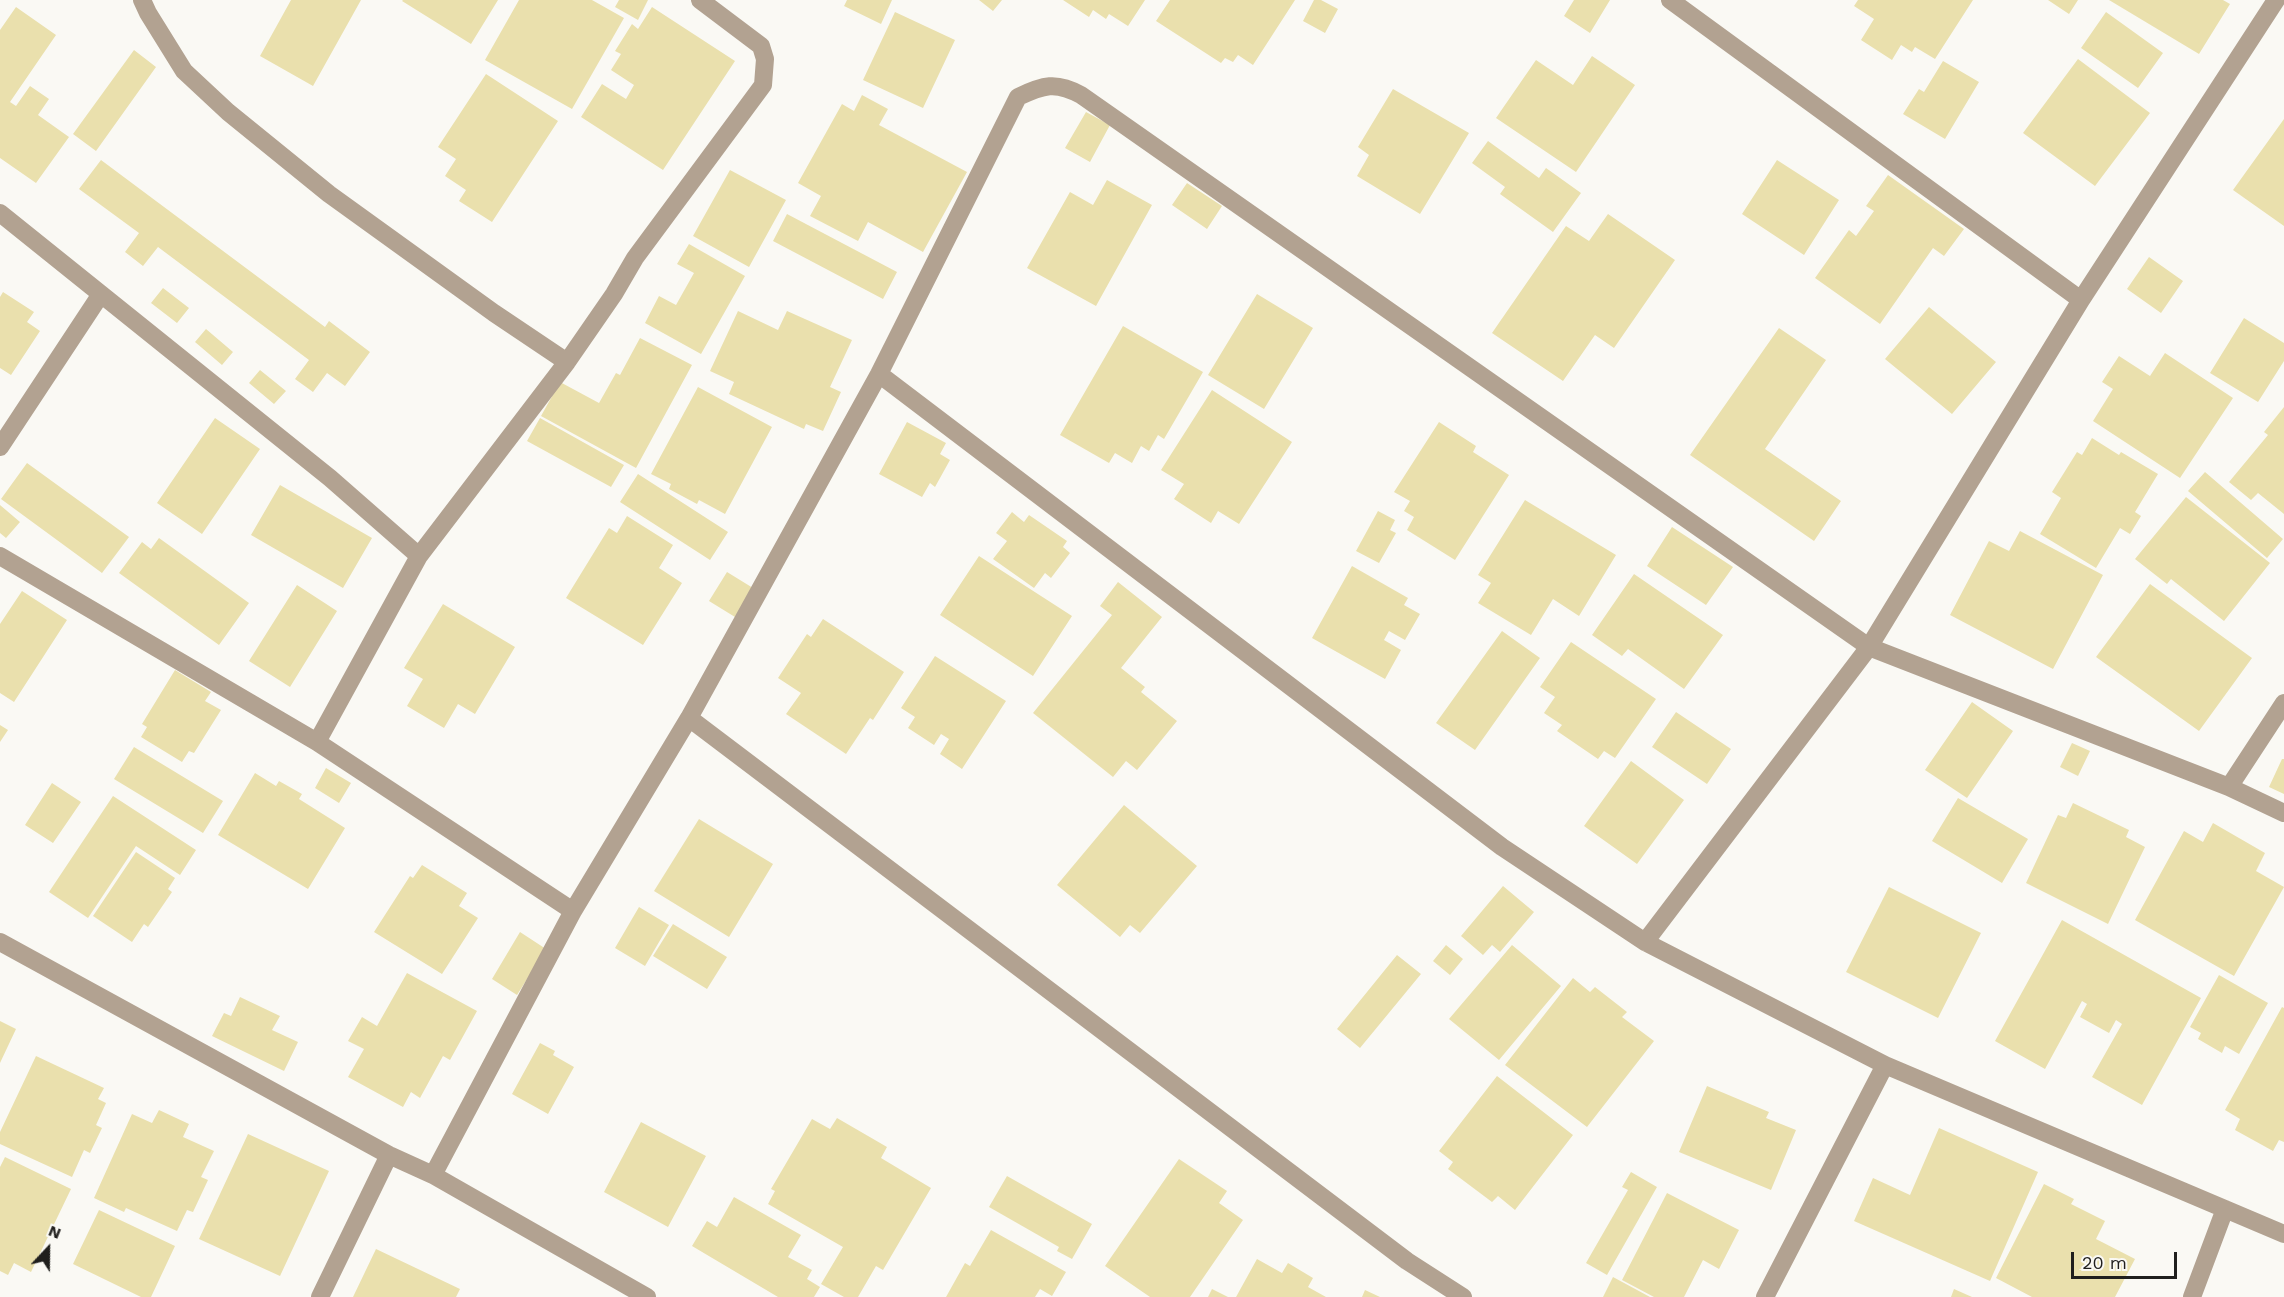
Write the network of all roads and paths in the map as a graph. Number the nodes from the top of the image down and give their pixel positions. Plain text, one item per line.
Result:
1 (142, 0) edge
2 (700, 0) edge
3 (1670, 0) edge
4 (2276, 0) edge
5 (0, 213) edge
6 (101, 294) junction
7 (2081, 300) junction
8 (567, 362) junction
9 (879, 374) junction
10 (0, 447) edge
11 (0, 556) edge
12 (419, 556) junction
13 (1869, 647) junction
14 (2284, 703) edge
15 (689, 718) junction
16 (317, 742) junction
17 (2229, 787) junction
18 (2284, 813) edge
19 (573, 911) junction
20 (0, 942) edge
21 (1645, 942) junction
22 (1885, 1065) junction
23 (389, 1155) junction
24 (433, 1175) junction
25 (2225, 1209) junction
26 (2284, 1234) edge
27 (320, 1297) edge
28 (647, 1297) edge
29 (1463, 1297) edge
30 (1765, 1297) edge
31 (2192, 1297) edge

1 - 8 street
2 - 8 street
3 - 7 street
4 - 7 street
5 - 6 street
6 - 10 street
6 - 12 street
7 - 13 street
8 - 12 street
9 - 13 street
9 - 15 street
9 - 21 street
11 - 16 street
12 - 16 street
13 - 17 street
13 - 21 street
14 - 17 street
15 - 19 street
15 - 29 street
16 - 19 street
17 - 18 street
19 - 24 street
20 - 23 street
21 - 22 street
22 - 25 street
22 - 30 street
23 - 24 street
23 - 27 street
24 - 28 street
25 - 26 street
25 - 31 street

